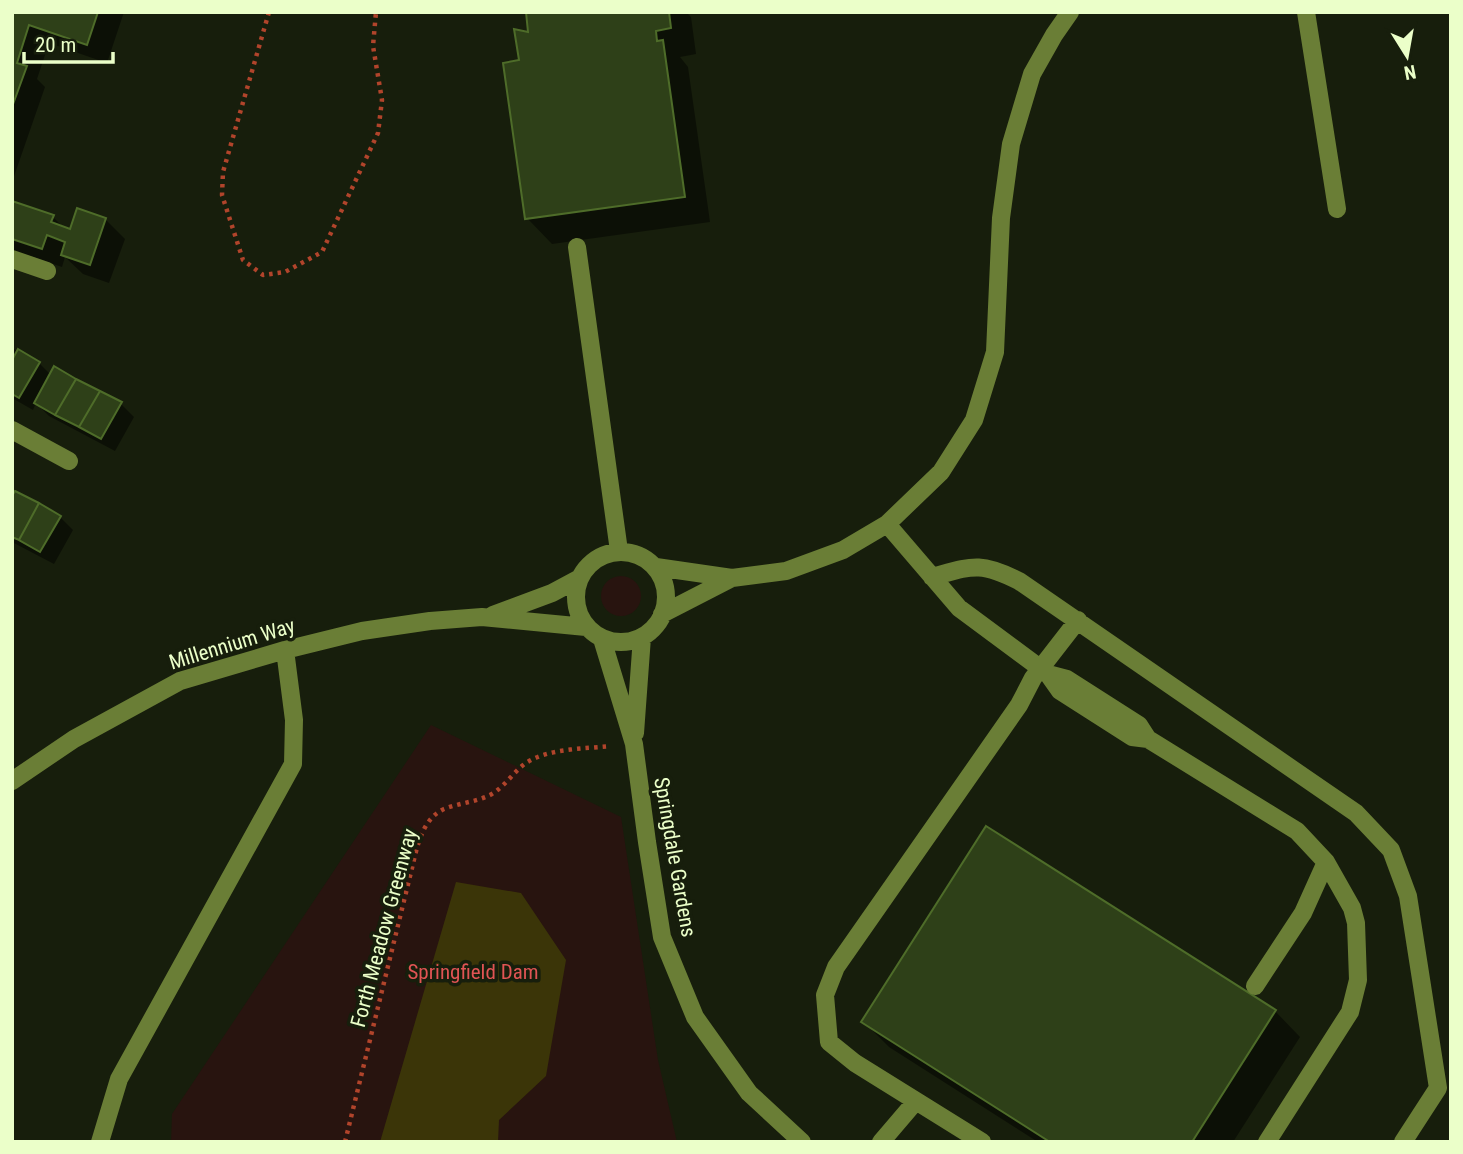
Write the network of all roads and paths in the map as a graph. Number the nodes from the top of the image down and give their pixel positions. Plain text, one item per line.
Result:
1 (269, 12) edge
2 (376, 12) edge
3 (1070, 12) edge
4 (1306, 12) edge
5 (1337, 209) dead end
6 (577, 247) dead end
7 (12, 259) edge
8 (47, 271) dead end
9 (12, 430) edge
10 (69, 461) dead end
11 (887, 524) junction
12 (619, 551) junction
13 (656, 567) junction
14 (932, 577) junction
15 (580, 578) junction
16 (732, 578) junction
17 (662, 614) junction
18 (489, 616) junction
19 (1078, 620) junction
20 (586, 626) junction
21 (642, 637) junction
22 (602, 639) junction
23 (285, 650) junction
24 (1044, 671) junction
25 (634, 744) junction
26 (12, 781) edge
27 (1326, 862) junction
28 (1255, 986) dead end
29 (916, 1101) junction
30 (100, 1142) edge
31 (345, 1142) edge
32 (802, 1142) edge
33 (881, 1142) edge
34 (982, 1142) edge
35 (1267, 1142) edge
36 (1403, 1142) edge

1 - 2 path
3 - 11 street
4 - 5 street
6 - 12 street
7 - 8 street
9 - 10 street
11 - 14 street
11 - 16 street
12 - 13 street
12 - 15 street
13 - 16 street
13 - 17 street
14 - 19 street
14 - 24 street
15 - 18 street, Millennium Way
15 - 20 street
16 - 17 street
17 - 21 street
18 - 20 street, Millennium Way
18 - 23 street, Millennium Way
19 - 24 street
19 - 36 street
20 - 22 street
21 - 22 street
21 - 25 street, Springdale Gardens
22 - 25 street, Springdale Gardens
23 - 26 street, Millennium Way
23 - 30 street
24 - 27 street
24 - 29 street
25 - 31 path, Forth Meadow Greenway
25 - 32 street, Springdale Gardens
27 - 28 street
27 - 35 street
29 - 33 street
29 - 34 street

